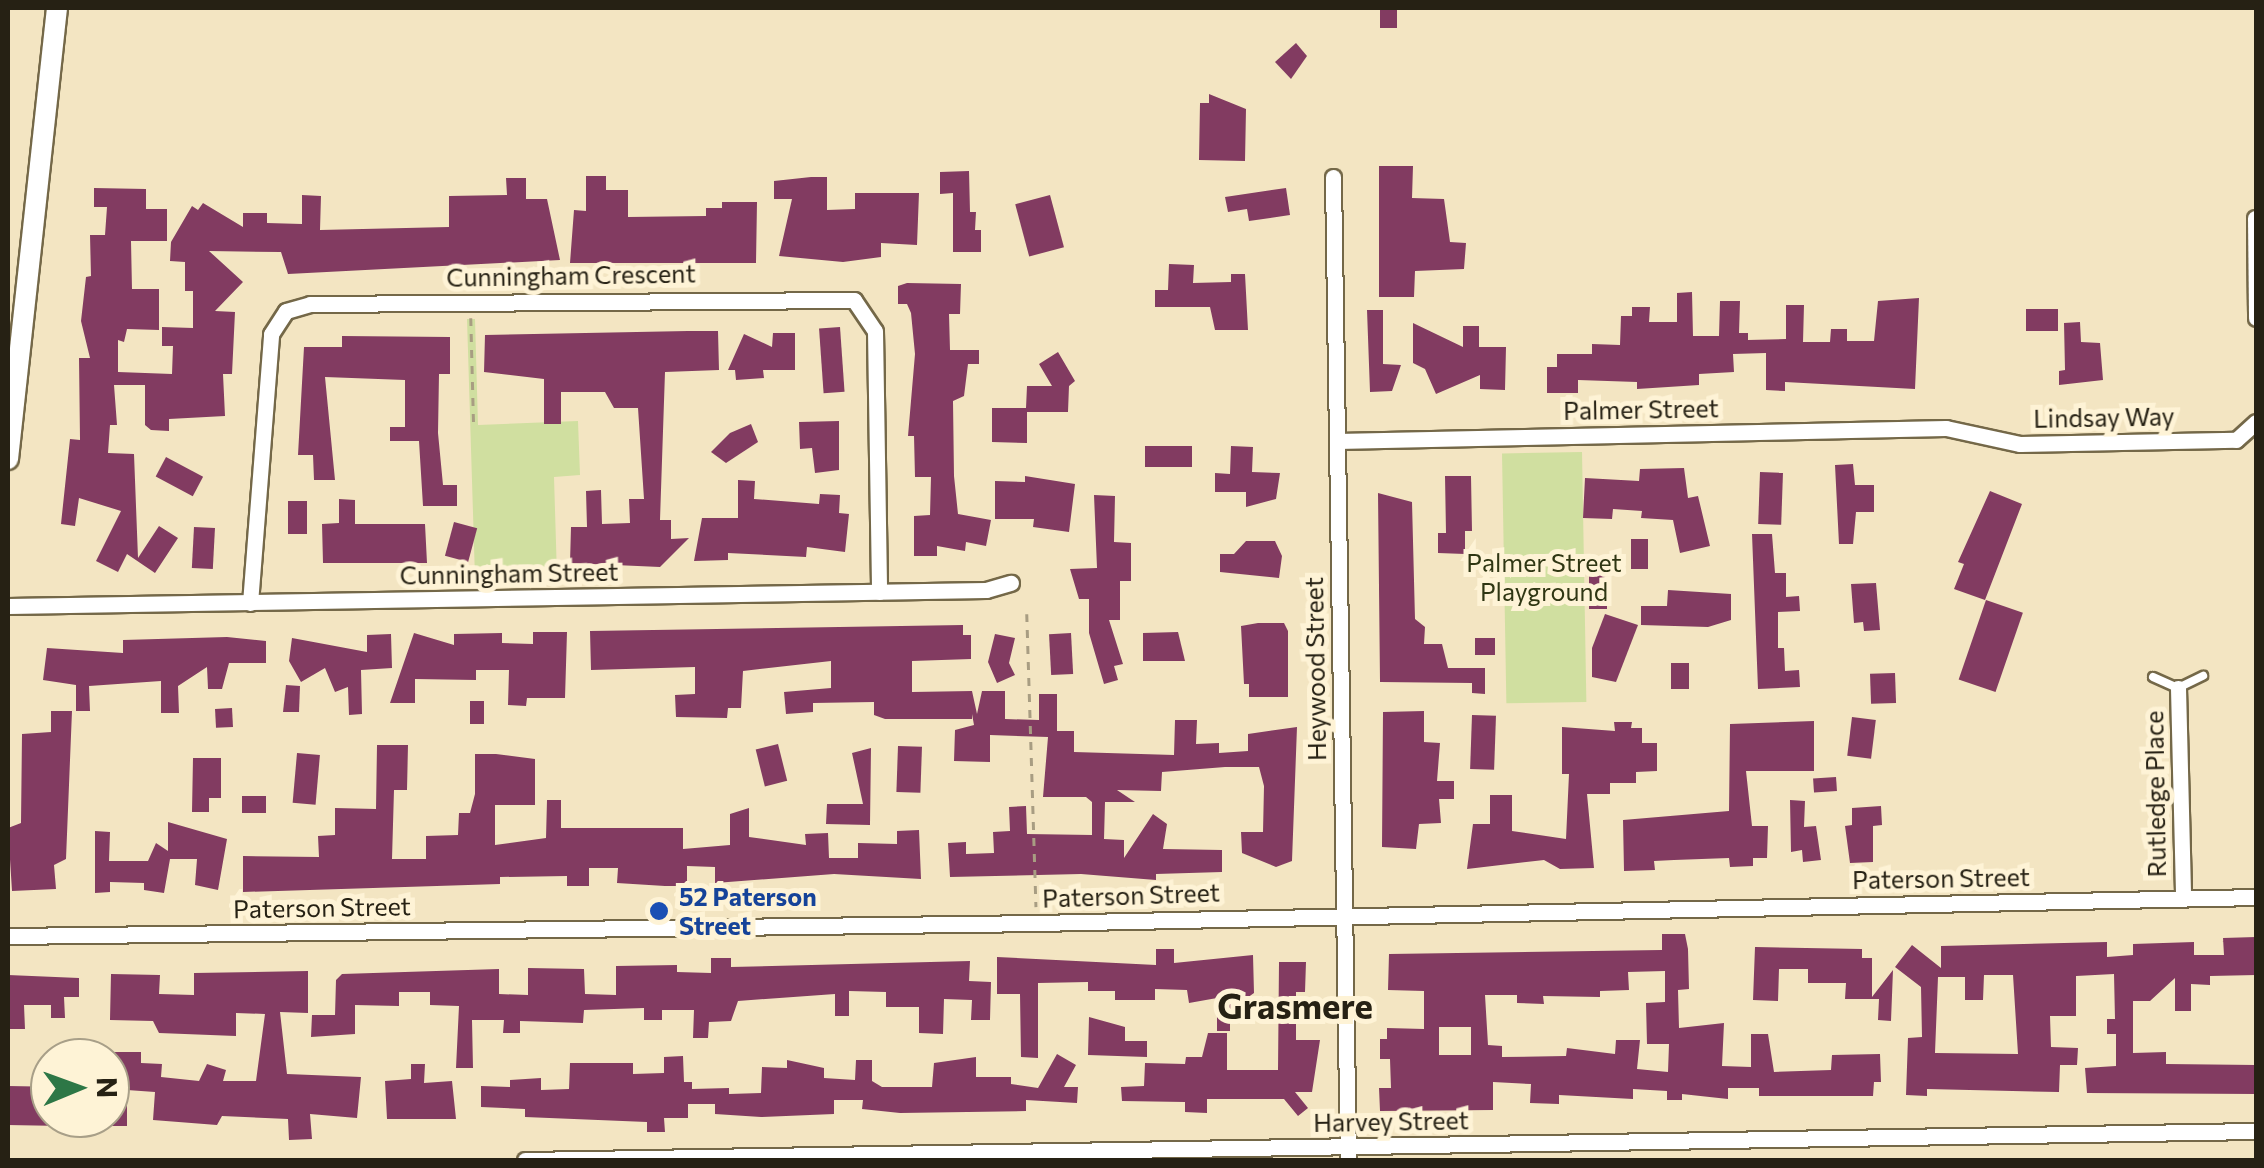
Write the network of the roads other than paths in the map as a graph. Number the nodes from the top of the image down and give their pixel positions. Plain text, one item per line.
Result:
1 (57, 8) edge
2 (1333, 177) dead end
3 (2254, 218) edge
4 (2256, 318) edge
5 (2256, 422) edge
6 (1946, 428) joint
7 (1336, 441) junction
8 (8, 459) edge
9 (1011, 583) dead end
10 (879, 592) junction
11 (250, 602) junction
12 (8, 606) edge
13 (2203, 676) dead end
14 (2152, 677) dead end
15 (2178, 688) junction
16 (2256, 897) edge
17 (2183, 899) junction
18 (1345, 914) junction
19 (8, 936) edge
20 (2256, 1130) edge
21 (1348, 1154) edge
22 (526, 1160) edge

1 - 8 street
2 - 7 street, Heywood Street
3 - 4 street
5 - 6 street, Lindsay Way
6 - 7 street, Palmer Street
7 - 18 street, Heywood Street
9 - 10 street, Cunningham Street
10 - 11 street, Cunningham Street
10 - 11 street, Cunningham Crescent
11 - 12 street, Cunningham Street
13 - 15 lane
14 - 15 lane
15 - 17 street, Rutledge Place
16 - 17 street, Paterson Street
17 - 18 street, Paterson Street
18 - 19 street, Paterson Street
18 - 21 street, Heywood Street
20 - 21 street, Harvey Street
21 - 22 street, Harvey Street

